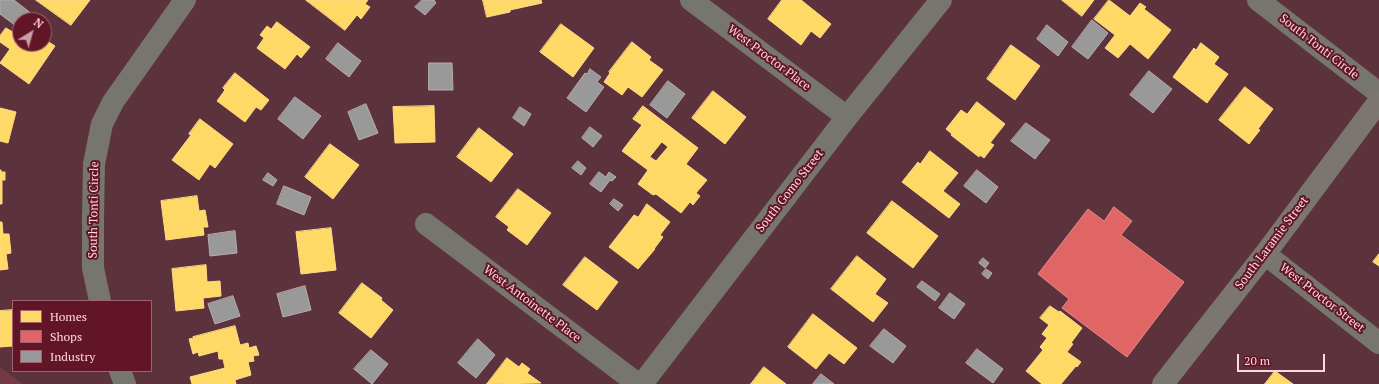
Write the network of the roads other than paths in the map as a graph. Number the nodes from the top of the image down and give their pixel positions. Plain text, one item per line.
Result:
1 (185, 0) edge
2 (691, 0) edge
3 (941, 0) edge
4 (1258, 0) edge
5 (1379, 93) edge
6 (1379, 101) edge
7 (847, 117) junction
8 (426, 224) dead end
9 (1265, 254) junction
10 (100, 300) edge
11 (1379, 343) edge
12 (120, 372) edge
13 (125, 384) edge
14 (638, 384) edge
15 (642, 384) edge
16 (1163, 384) edge

1 - 10 street, South Tonti Circle
2 - 7 street, West Proctor Place
3 - 7 street, South Gomo Street
4 - 5 street, South Tonti Circle
6 - 9 street, South Laramie Street
7 - 15 street, South Gomo Street
8 - 14 street, West Antoinette Place
9 - 11 street, West Proctor Street
9 - 16 street, South Laramie Street
12 - 13 street

